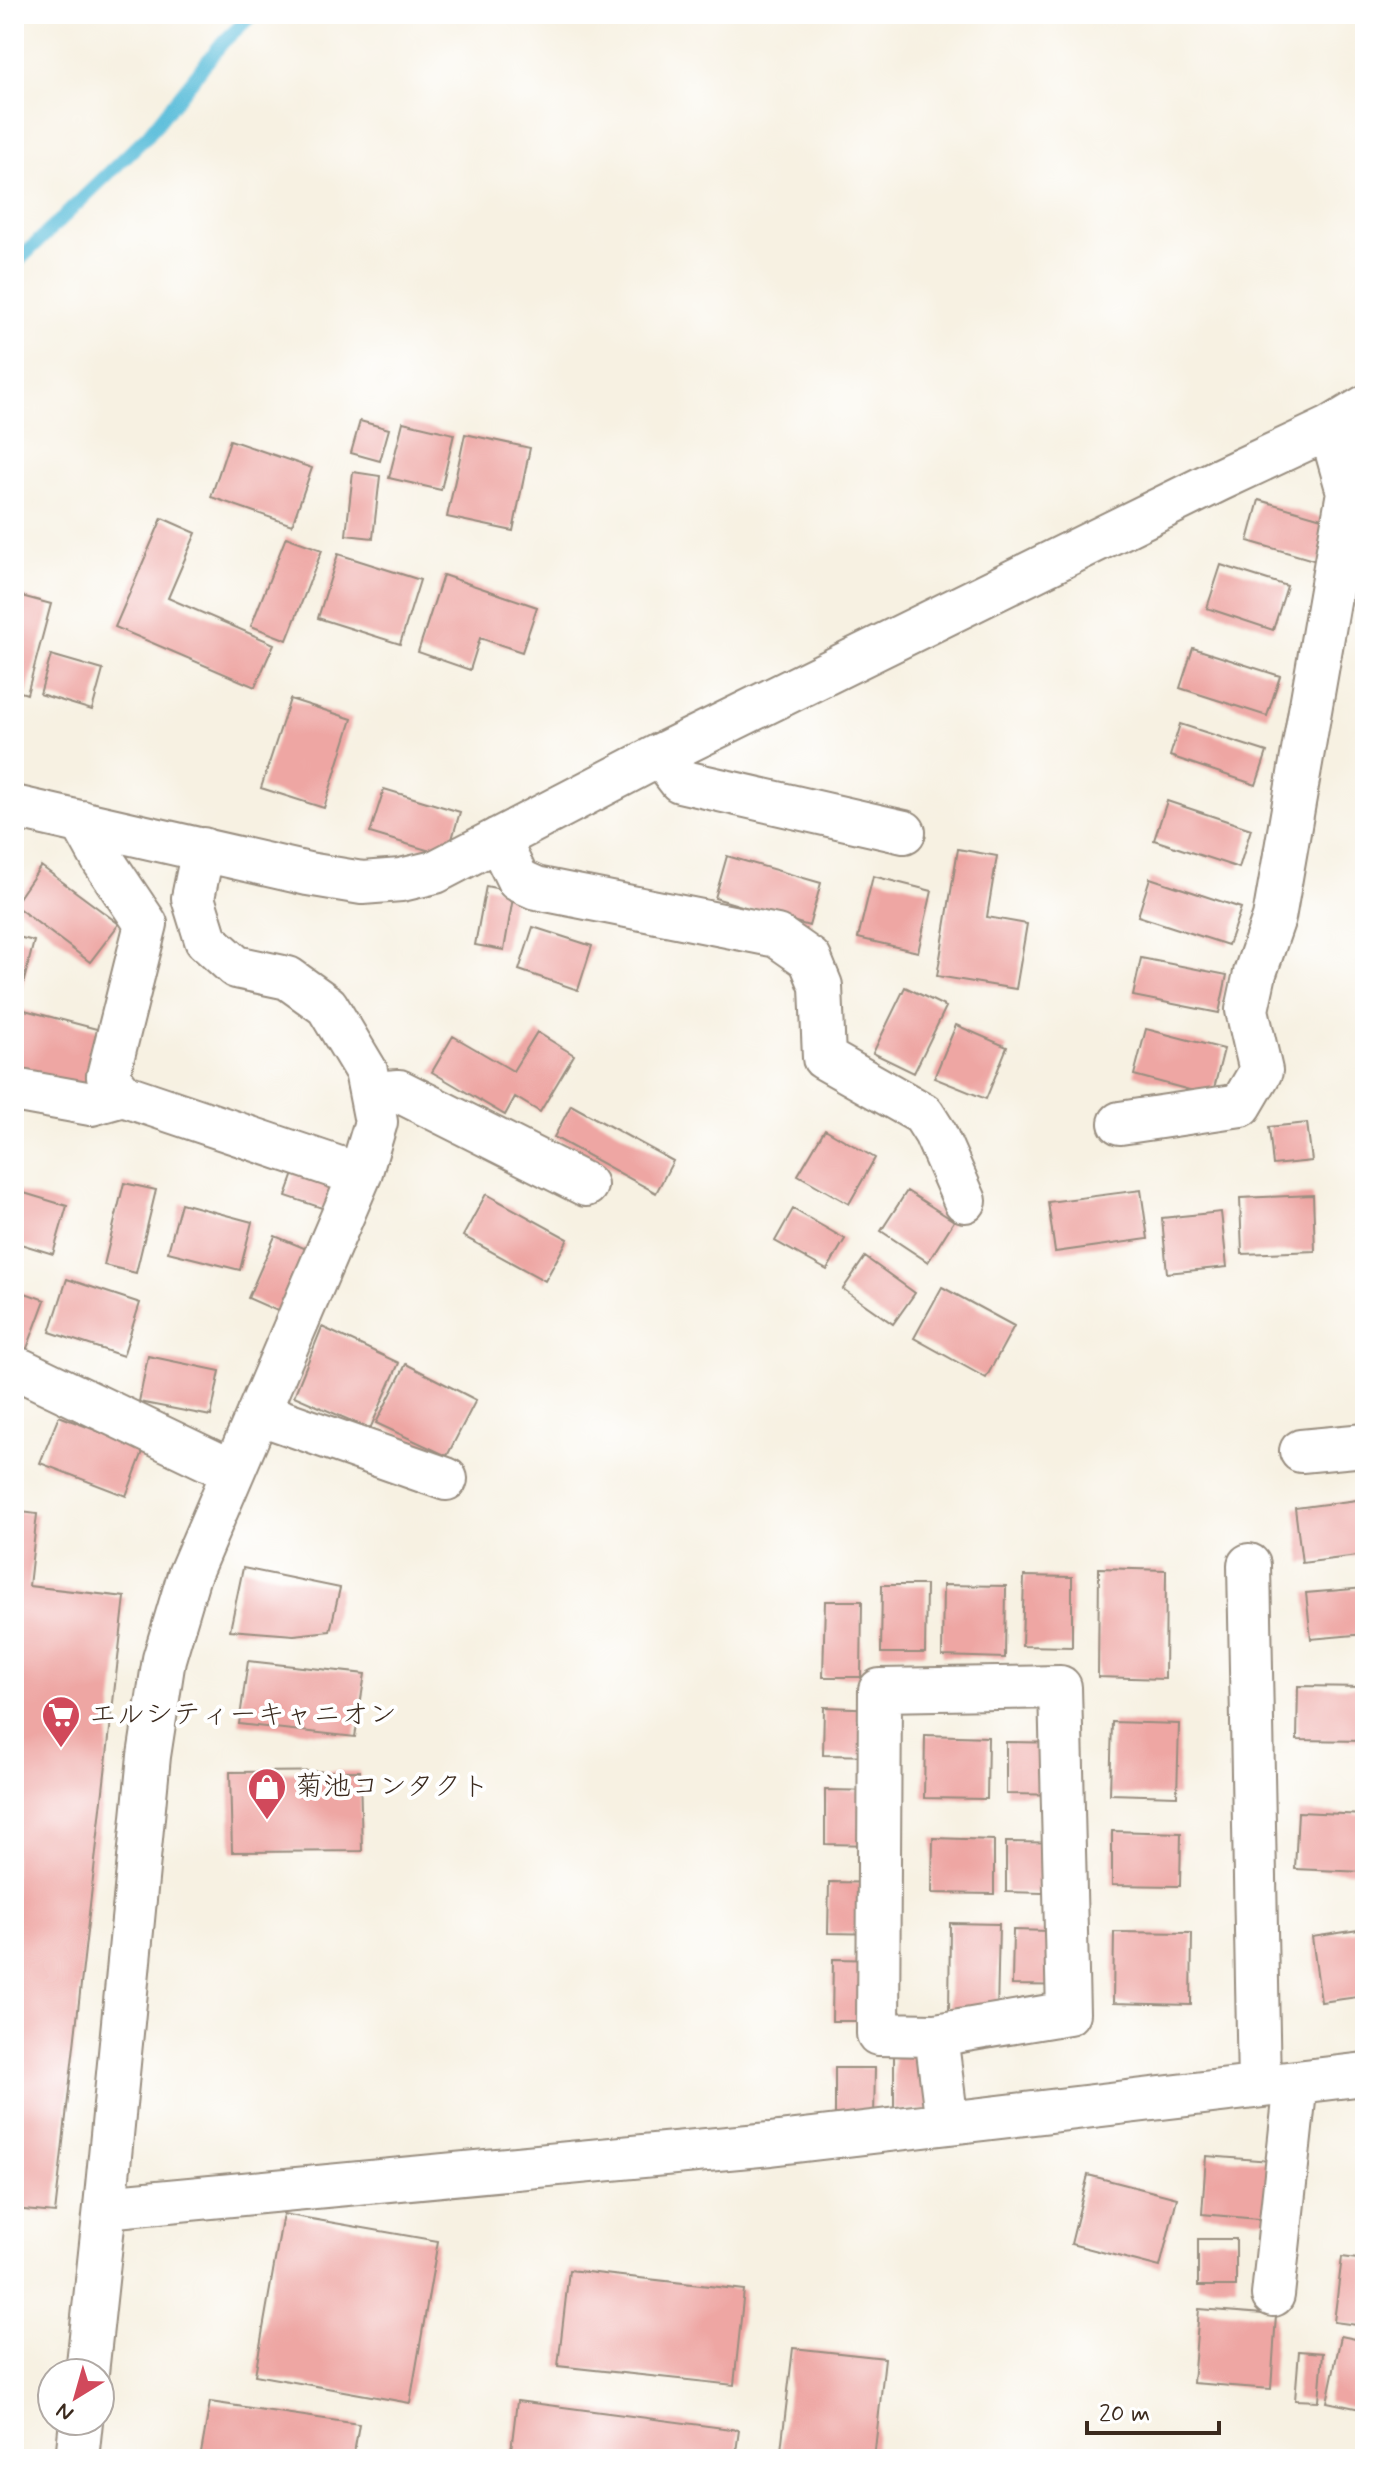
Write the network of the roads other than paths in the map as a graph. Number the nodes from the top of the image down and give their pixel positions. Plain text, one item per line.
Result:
1 (1365, 407) edge
2 (1330, 428) junction
3 (660, 755) junction
4 (14, 807) edge
5 (82, 822) junction
6 (904, 832) dead end
7 (498, 839) junction
8 (203, 849) junction
9 (14, 1090) edge
10 (371, 1093) junction
11 (123, 1095) junction
12 (1120, 1123) dead end
13 (360, 1175) junction
14 (586, 1185) dead end
15 (965, 1201) dead end
16 (21, 1370) dead end
17 (258, 1413) junction
18 (1365, 1445) edge
19 (1301, 1451) dead end
20 (232, 1471) junction
21 (446, 1479) dead end
22 (1249, 1565) dead end
23 (936, 2035) junction
24 (1365, 2074) edge
25 (1278, 2084) junction
26 (947, 2123) junction
27 (105, 2207) junction
28 (1273, 2295) dead end
29 (89, 2357) edge
30 (79, 2437) edge
31 (77, 2459) edge

1 - 2 street
2 - 3 street
2 - 12 street
3 - 6 street
3 - 7 street
4 - 5 street
5 - 8 street
5 - 11 street
7 - 8 street
7 - 15 street
8 - 10 street
9 - 11 street
10 - 13 street
10 - 14 street
11 - 13 street
13 - 17 street
16 - 20 street
17 - 20 street
17 - 21 street
18 - 19 street
20 - 27 street
22 - 25 street
23 - 23 street
23 - 26 street
24 - 25 street
25 - 26 street
25 - 28 street
26 - 27 street
27 - 29 street
30 - 31 street

